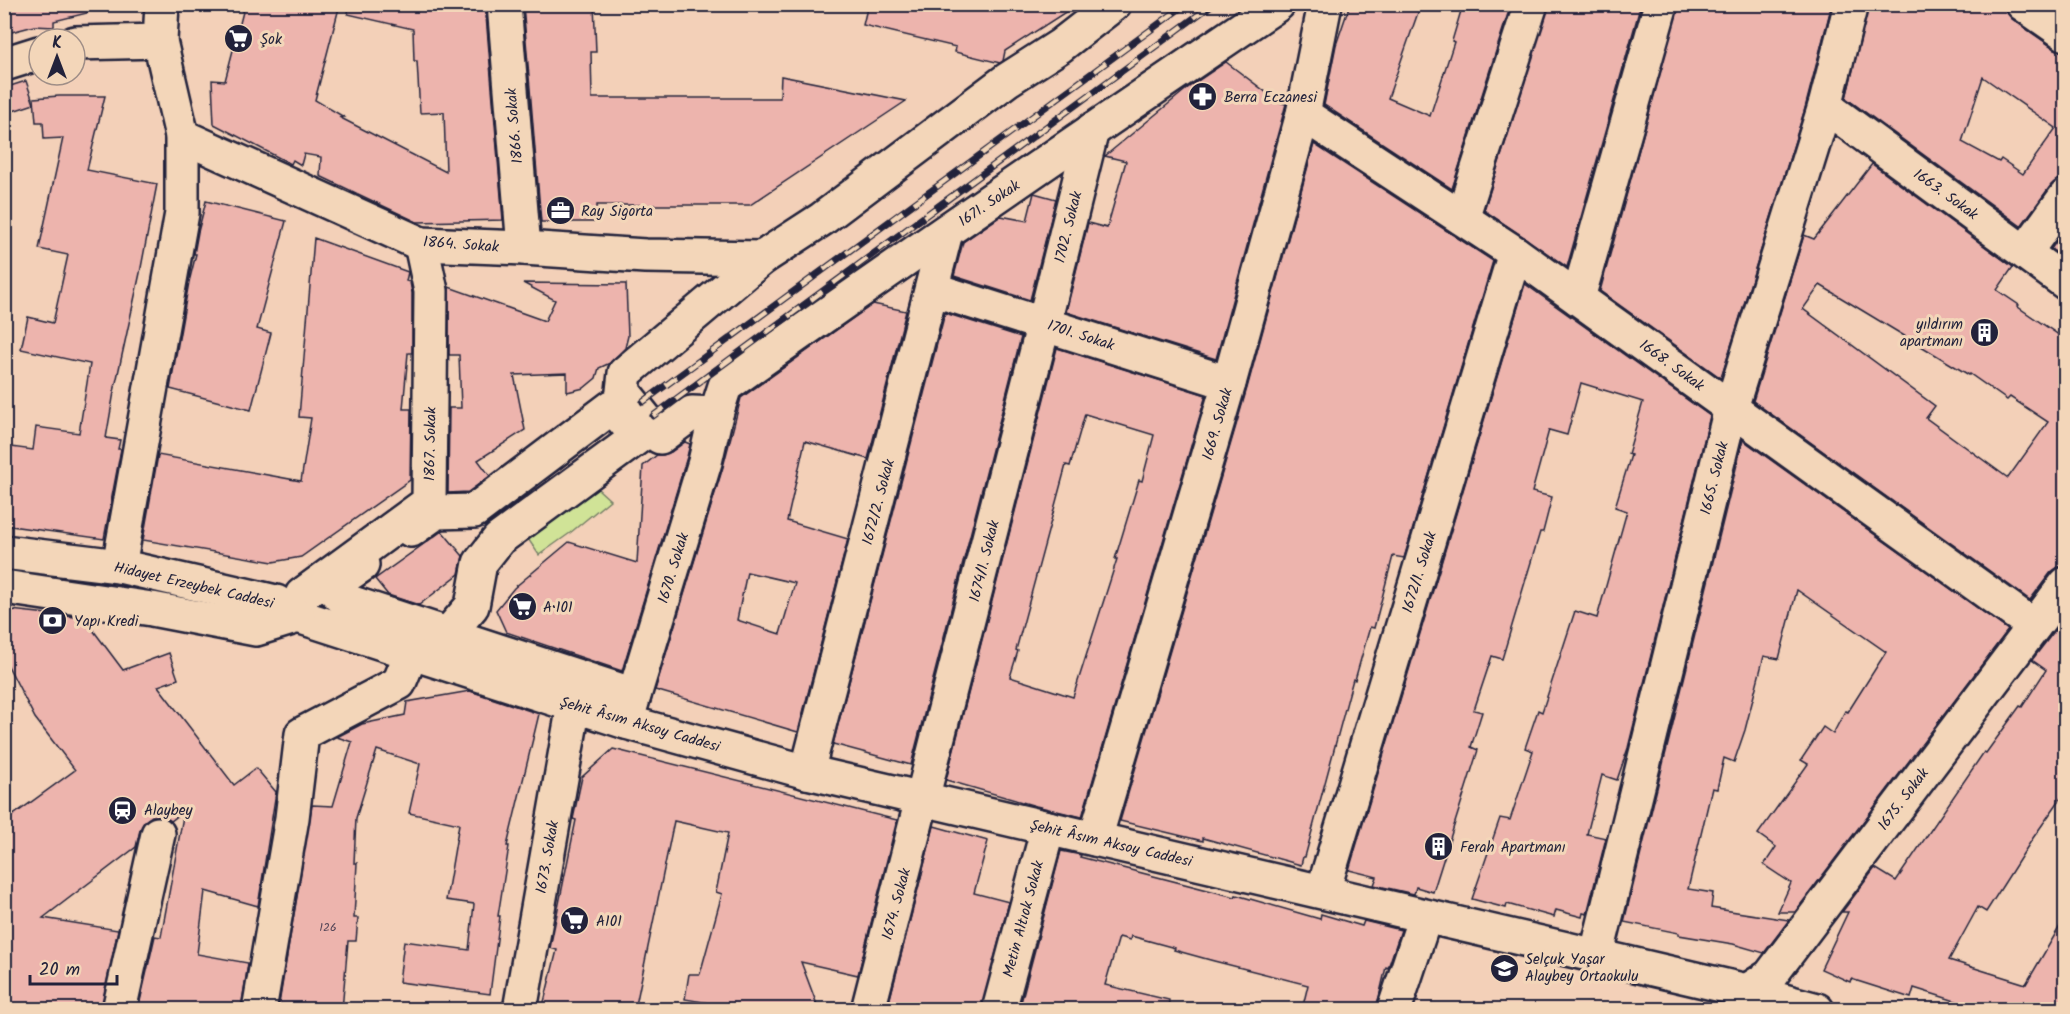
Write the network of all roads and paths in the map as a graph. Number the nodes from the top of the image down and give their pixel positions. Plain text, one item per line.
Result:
1 (162, 4) edge
2 (504, 4) edge
3 (1114, 4) edge
4 (1278, 4) edge
5 (1325, 4) edge
6 (1531, 4) edge
7 (1660, 4) edge
8 (2023, 4) edge
9 (1843, 7) edge
10 (2066, 34) edge
11 (160, 41) junction
12 (87, 43) edge
13 (27, 57) edge
14 (4, 64) edge
15 (1825, 106) junction
16 (1303, 114) junction
17 (1092, 130) junction
18 (182, 136) junction
19 (2066, 196) edge
20 (1462, 218) junction
21 (946, 232) junction
22 (421, 244) junction
23 (524, 248) junction
24 (2025, 252) junction
25 (1515, 253) junction
26 (762, 258) junction
27 (2066, 283) edge
28 (932, 289) junction
29 (1578, 298) junction
30 (1044, 323) junction
31 (1229, 383) junction
32 (1731, 408) junction
33 (716, 414) junction
34 (4, 552) edge
35 (119, 567) junction
36 (2066, 584) edge
37 (4, 587) edge
38 (298, 616) junction
39 (2034, 626) junction
40 (447, 635) junction
41 (411, 654) junction
42 (574, 705) junction
43 (630, 708) junction
44 (807, 772) junction
45 (923, 799) junction
46 (1048, 828) junction
47 (158, 834) dead end
48 (1095, 839) junction
49 (1323, 891) junction
50 (1425, 917) junction
51 (1596, 957) junction
52 (1743, 1000) edge
53 (119, 1010) edge
54 (259, 1010) edge
55 (520, 1010) edge
56 (868, 1010) edge
57 (999, 1010) edge
58 (1394, 1010) edge
59 (1817, 1010) edge

1 - 11 street
2 - 23 street, 1866. Sokak
3 - 26 street
4 - 17 street, 1671. Sokak
5 - 16 street, 1669. Sokak
6 - 20 street
7 - 29 street
8 - 10 street
9 - 15 street, 1665. Sokak
11 - 12 street
11 - 18 street
13 - 14 street
15 - 24 street, 1663. Sokak
15 - 32 street, 1665. Sokak
16 - 20 street, 1668. Sokak
16 - 31 street, 1669. Sokak
17 - 21 street, 1671. Sokak
17 - 30 street, 1702. Sokak
18 - 22 street, 1864. Sokak
18 - 35 street
19 - 24 street
20 - 25 street, 1668. Sokak
21 - 28 street, 1672/2. Sokak
21 - 33 street, 1671. Sokak
22 - 23 street, 1864. Sokak
22 - 38 street, 1867. Sokak
23 - 26 street, 1864. Sokak
24 - 27 street, 1663. Sokak
25 - 29 street, 1668. Sokak
25 - 49 street, 1672/1. Sokak
26 - 33 street
28 - 30 street, 1701. Sokak
28 - 44 street, 1672/2. Sokak
29 - 32 street, 1668. Sokak
30 - 31 street, 1701. Sokak
30 - 45 street, 1674/1. Sokak
31 - 48 street, 1669. Sokak
32 - 39 street, 1668. Sokak
32 - 51 street, 1665. Sokak
33 - 43 street, 1670. Sokak
34 - 35 street, Hidayet Erzeybek Caddesi
35 - 38 street, Hidayet Erzeybek Caddesi
36 - 39 street, 1675. Sokak
37 - 38 street, Hidayet Erzeybek Caddesi
38 - 41 street, Şehit Âsım Aksoy Caddesi
39 - 52 street, 1675. Sokak
40 - 40 street
40 - 43 street
41 - 42 street, Şehit Âsım Aksoy Caddesi
41 - 54 street
42 - 43 street, Şehit Âsım Aksoy Caddesi
42 - 55 street, 1673. Sokak
43 - 44 street, Şehit Âsım Aksoy Caddesi
44 - 45 street, Şehit Âsım Aksoy Caddesi
45 - 46 street, Şehit Âsım Aksoy Caddesi
45 - 56 street, 1674. Sokak
46 - 48 street, Şehit Âsım Aksoy Caddesi
46 - 57 street, Metin Altıok Sokak
47 - 53 street
48 - 49 street, Şehit Âsım Aksoy Caddesi
49 - 50 street, Şehit Âsım Aksoy Caddesi
50 - 51 street, Şehit Âsım Aksoy Caddesi
50 - 58 street
51 - 52 street, Şehit Âsım Aksoy Caddesi
52 - 59 street, Şehit Âsım Aksoy Caddesi

